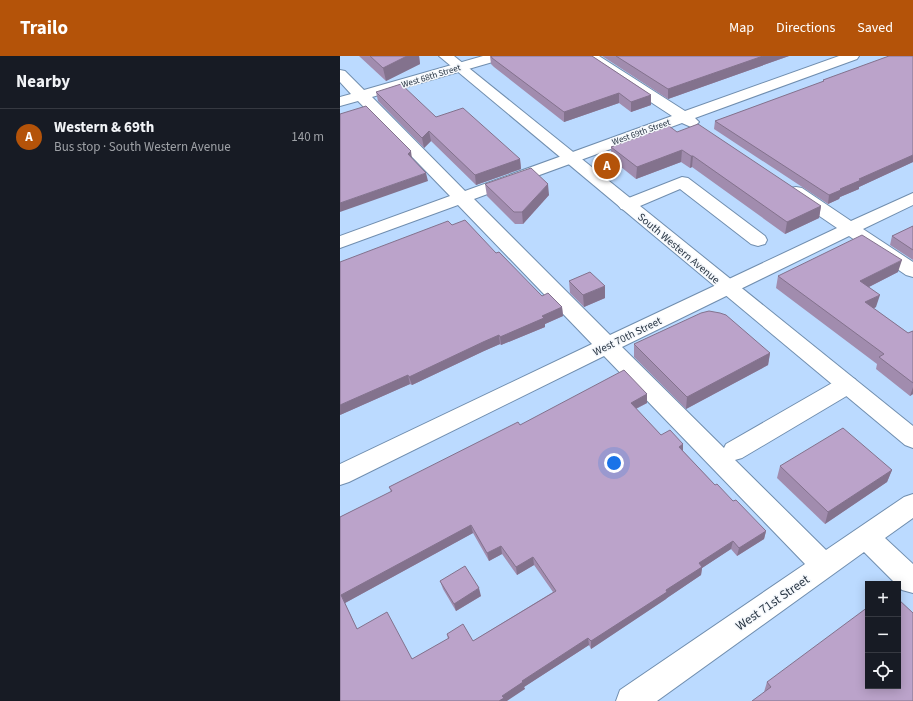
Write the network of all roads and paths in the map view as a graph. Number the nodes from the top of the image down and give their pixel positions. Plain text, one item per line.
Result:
1 (446, 56) edge
2 (498, 56) edge
3 (590, 56) edge
4 (852, 56) edge
5 (460, 67) junction
6 (340, 74) edge
7 (362, 96) junction
8 (340, 102) edge
9 (683, 117) junction
10 (702, 129) edge
11 (571, 158) junction
12 (786, 185) edge
13 (462, 198) junction
14 (913, 198) edge
15 (627, 205) junction
16 (850, 228) junction
17 (758, 240) dead end
18 (340, 242) edge
19 (913, 271) edge
20 (727, 287) junction
21 (607, 346) junction
22 (847, 385) junction
23 (913, 439) edge
24 (734, 451) dead end
25 (340, 475) edge
26 (913, 504) edge
27 (866, 537) junction
28 (824, 566) junction
29 (912, 581) dead end
30 (631, 701) edge

1 - 5 street, South Western Avenue
2 - 5 street, West 68th Street
3 - 9 street
4 - 9 street, West 69th Street
5 - 7 street, West 68th Street
5 - 11 street, South Western Avenue
6 - 7 street
7 - 8 street, West 68th Street
7 - 13 street
9 - 10 street
9 - 11 street, West 69th Street
11 - 13 street, West 69th Street
11 - 15 street, South Western Avenue
12 - 16 street
13 - 18 street, West 69th Street
13 - 21 street
14 - 16 street, West 70th Street
15 - 17 street
15 - 20 street, South Western Avenue
16 - 19 street
16 - 20 street, West 70th Street
20 - 21 street, West 70th Street
20 - 22 street, South Western Avenue
21 - 25 street, West 70th Street
21 - 28 street
22 - 23 street, South Western Avenue
22 - 24 street
26 - 27 street, West 71st Street
27 - 28 street, West 71st Street
27 - 29 street
28 - 30 street, West 71st Street

